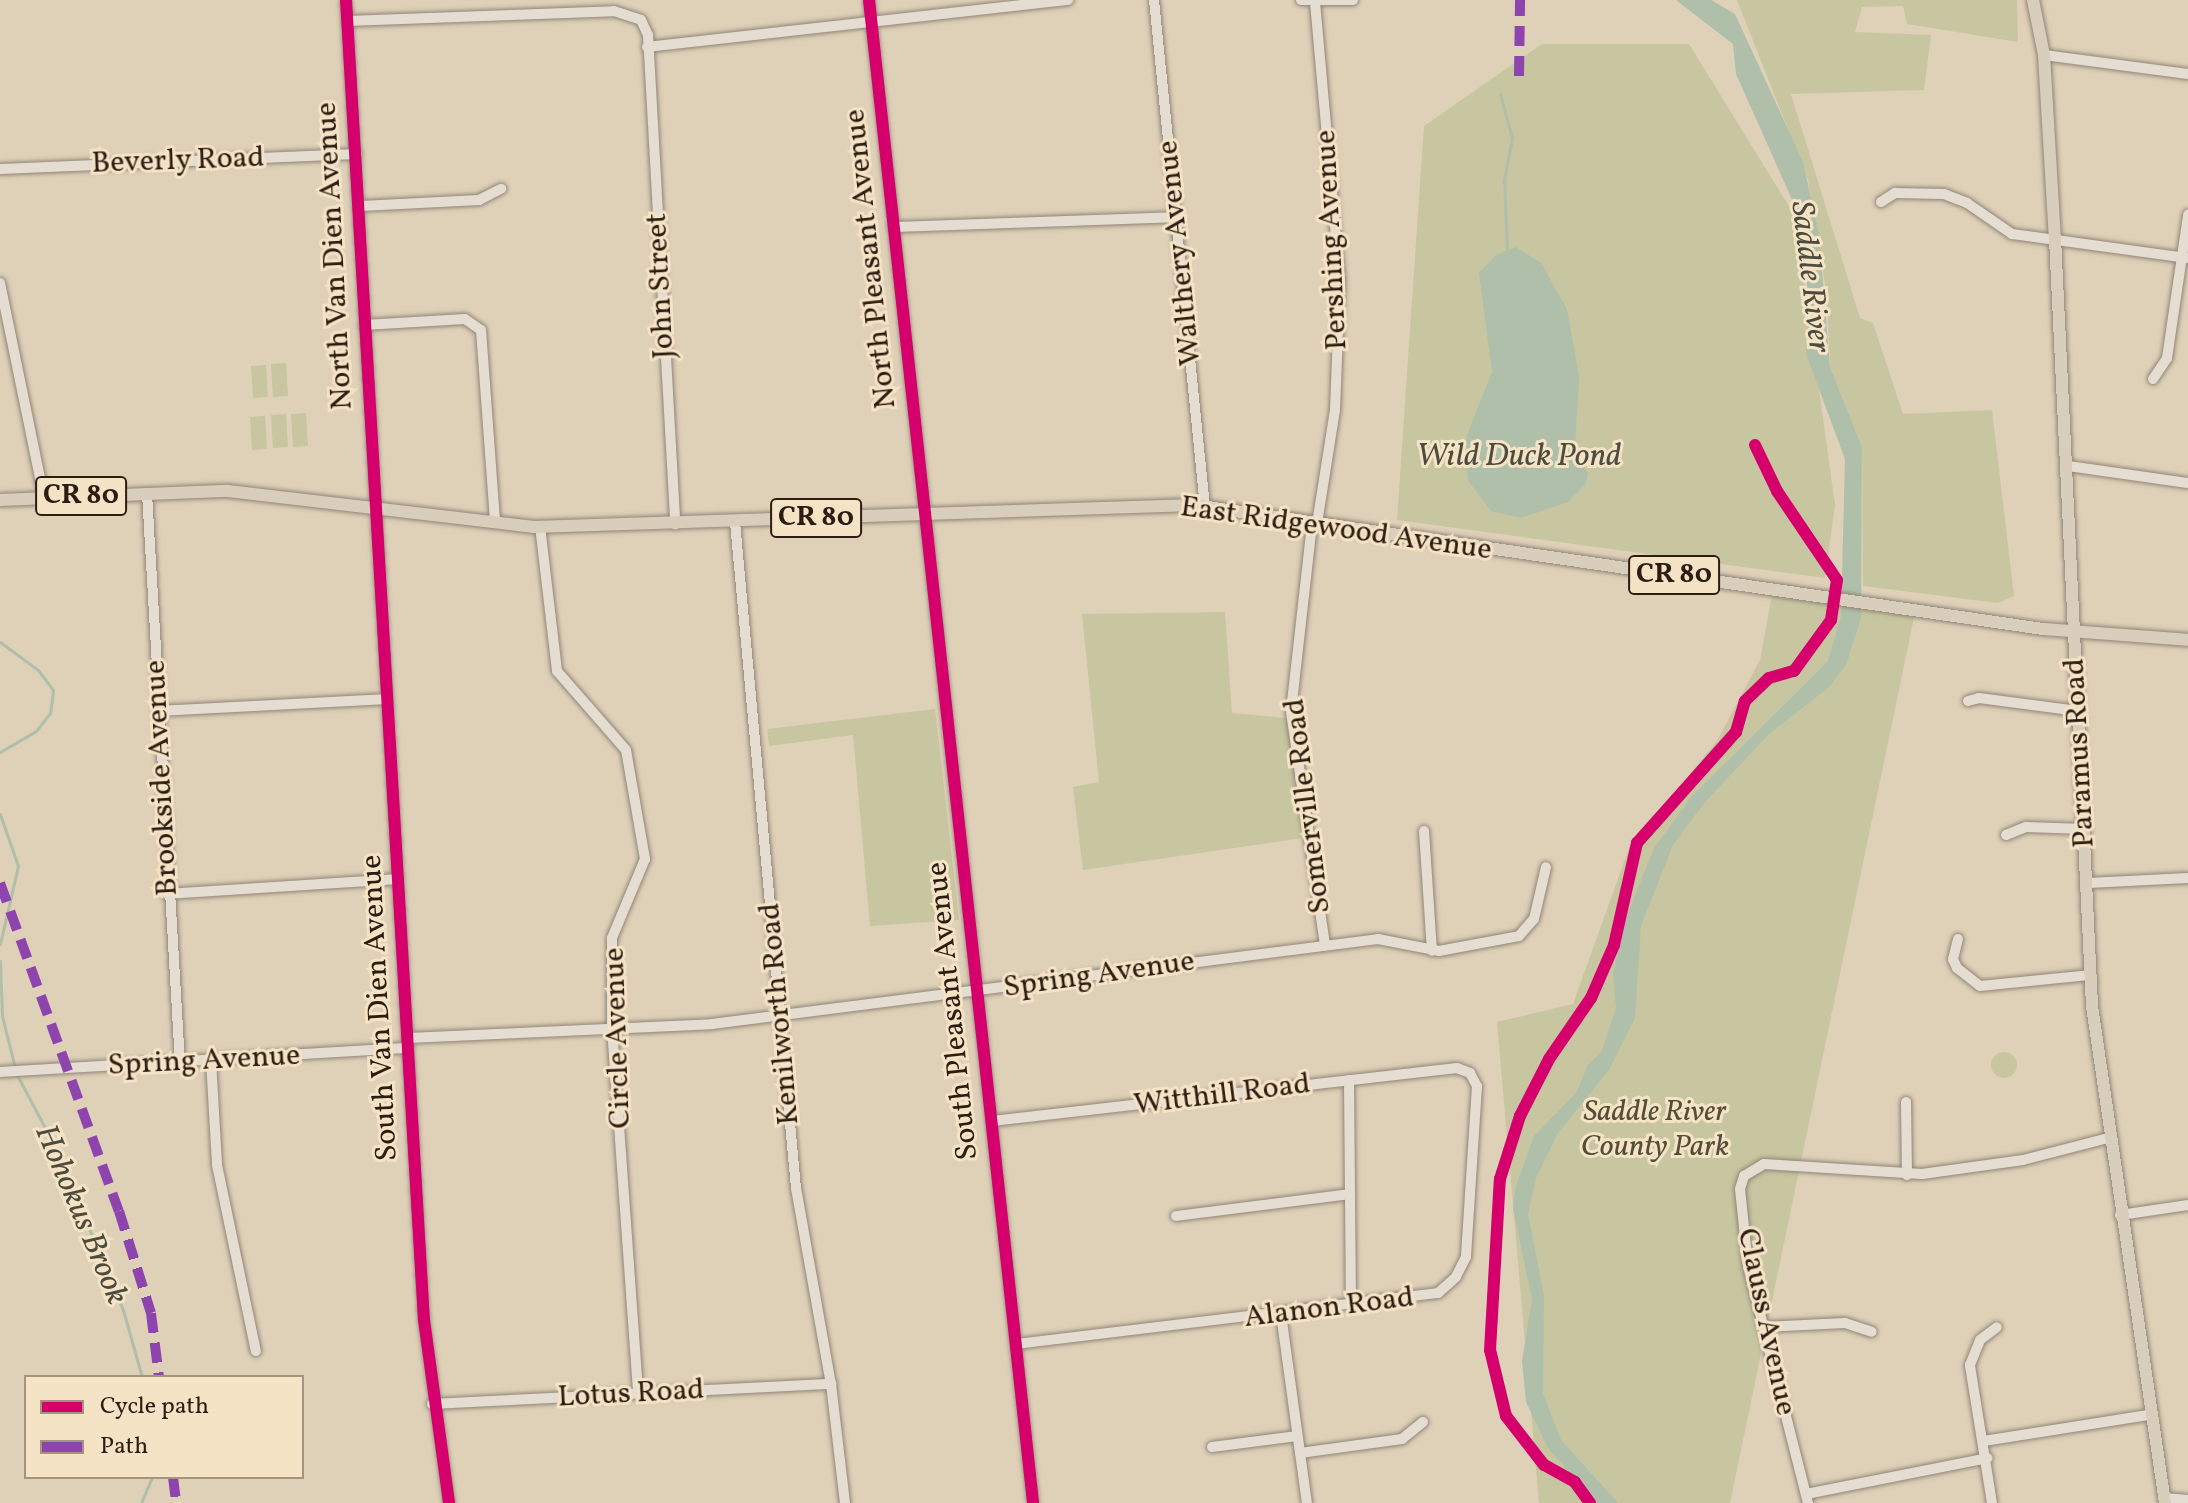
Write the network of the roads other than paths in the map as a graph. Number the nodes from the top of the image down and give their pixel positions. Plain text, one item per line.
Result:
1 (346, 0) edge
2 (869, 0) edge
3 (1068, 0) edge
4 (1154, 0) edge
5 (1301, 0) edge
6 (1353, 0) edge
7 (2033, 0) edge
8 (1315, 2) junction
9 (614, 6) edge
10 (347, 21) junction
11 (871, 22) junction
12 (647, 47) junction
13 (2044, 55) junction
14 (2188, 74) edge
15 (357, 154) junction
16 (0, 169) edge
17 (501, 189) dead end
18 (1881, 202) dead end
19 (361, 206) junction
20 (2188, 215) edge
21 (1176, 217) junction
22 (893, 227) junction
23 (2055, 238) junction
24 (2185, 258) edge
25 (0, 283) edge
26 (364, 325) junction
27 (2153, 379) dead end
28 (2068, 466) junction
29 (2188, 483) edge
30 (147, 493) junction
31 (44, 498) junction
32 (0, 500) edge
33 (1205, 507) junction
34 (376, 509) junction
35 (925, 513) junction
36 (495, 521) junction
37 (735, 522) junction
38 (675, 524) junction
39 (1315, 524) junction
40 (540, 526) junction
41 (2073, 631) junction
42 (2188, 640) edge
43 (388, 699) junction
44 (1968, 701) dead end
45 (158, 711) junction
46 (2078, 711) junction
47 (2085, 829) junction
48 (1424, 831) dead end
49 (2006, 835) dead end
50 (1546, 867) dead end
51 (2188, 878) edge
52 (398, 879) junction
53 (2088, 883) junction
54 (167, 894) junction
55 (1958, 939) dead end
56 (1325, 946) junction
57 (1432, 951) junction
58 (2091, 975) junction
59 (977, 993) junction
60 (780, 1014) junction
61 (612, 1028) junction
62 (408, 1043) junction
63 (211, 1060) junction
64 (180, 1063) junction
65 (1452, 1068) joint
66 (1, 1072) edge
67 (1349, 1080) junction
68 (1906, 1102) dead end
69 (992, 1121) junction
70 (2108, 1138) junction
71 (1907, 1175) junction
72 (1350, 1194) junction
73 (2188, 1205) edge
74 (2120, 1215) junction
75 (1176, 1216) dead end
76 (1351, 1306) junction
77 (1281, 1314) junction
78 (1763, 1327) junction
79 (1997, 1327) dead end
80 (1872, 1332) dead end
81 (1016, 1344) junction
82 (256, 1351) dead end
83 (831, 1384) junction
84 (638, 1393) junction
85 (432, 1404) junction
86 (2148, 1415) junction
87 (1423, 1422) dead end
88 (1297, 1436) junction
89 (1984, 1441) junction
90 (1212, 1447) dead end
91 (1300, 1453) junction
92 (1987, 1458) junction
93 (1807, 1499) edge
94 (2188, 1500) edge
95 (2164, 1501) edge
96 (449, 1503) edge
97 (845, 1503) edge
98 (1033, 1503) edge
99 (1307, 1503) edge
100 (1992, 1503) edge

1 - 10 street, North Van Dien Avenue
2 - 11 street, North Pleasant Avenue
3 - 11 street
4 - 21 street, Walthery Avenue
5 - 8 street
6 - 8 street
7 - 13 main road, Paramus Road
8 - 39 street, Pershing Avenue
9 - 10 street
9 - 12 street
10 - 15 street, North Van Dien Avenue
11 - 12 street
11 - 22 street, North Pleasant Avenue
12 - 38 street, John Street
13 - 14 street
13 - 23 main road, Paramus Road
15 - 16 street, Beverly Road
15 - 19 street, North Van Dien Avenue
17 - 19 street
18 - 23 street
19 - 26 street, North Van Dien Avenue
20 - 24 street
21 - 22 street
21 - 33 street, Walthery Avenue
22 - 35 street, North Pleasant Avenue
23 - 24 street
23 - 28 main road, Paramus Road
24 - 27 street
25 - 31 street
26 - 34 street, North Van Dien Avenue
26 - 36 street
28 - 29 street
28 - 41 main road, Paramus Road
30 - 31 main road, East Ridgewood Avenue / CR 80
30 - 34 main road, East Ridgewood Avenue / CR 80
30 - 45 street, Brookside Avenue
31 - 32 main road, East Ridgewood Avenue / CR 80
33 - 35 main road, East Ridgewood Avenue / CR 80
33 - 39 main road, East Ridgewood Avenue / CR 80
34 - 36 main road, East Ridgewood Avenue / CR 80
34 - 43 street, South Van Dien Avenue
35 - 37 main road, East Ridgewood Avenue / CR 80
35 - 59 street, South Pleasant Avenue
36 - 40 main road, East Ridgewood Avenue / CR 80
37 - 38 main road, East Ridgewood Avenue / CR 80
37 - 60 street, Kenilworth Road
38 - 40 main road, East Ridgewood Avenue / CR 80
39 - 41 main road, East Ridgewood Avenue / CR 80
39 - 56 street, Somerville Road
40 - 61 street, Circle Avenue
41 - 42 main road, East Ridgewood Avenue / CR 80
41 - 46 main road, Paramus Road
43 - 45 street
43 - 52 street, South Van Dien Avenue
44 - 46 street
45 - 54 street, Brookside Avenue
46 - 47 main road, Paramus Road
47 - 49 street
47 - 53 main road, Paramus Road
48 - 57 street
50 - 57 street, Spring Avenue
51 - 53 street
52 - 54 street
52 - 62 street, South Van Dien Avenue
53 - 58 main road, Paramus Road
54 - 64 street, Brookside Avenue
55 - 58 street
56 - 57 street, Spring Avenue
56 - 59 street, Spring Avenue
58 - 70 main road, Paramus Road
59 - 60 street, Spring Avenue
59 - 69 street, South Pleasant Avenue
60 - 61 street, Spring Avenue
60 - 83 street, Kenilworth Road
61 - 62 street, Spring Avenue
61 - 84 street, Circle Avenue
62 - 63 street, Spring Avenue
62 - 85 street, South Van Dien Avenue
63 - 64 street, Spring Avenue
63 - 82 street
64 - 66 street, Spring Avenue
65 - 67 street, Witthill Road
65 - 76 street, Alanon Road
67 - 69 street, Witthill Road
67 - 72 street
68 - 71 street
69 - 81 street, South Pleasant Avenue
70 - 71 street, Clauss Avenue
70 - 74 main road, Paramus Road
71 - 78 street, Clauss Avenue
72 - 75 street
72 - 76 street
73 - 74 street
74 - 86 main road, Paramus Road
76 - 77 street, Alanon Road
77 - 81 street, Alanon Road
77 - 88 street
78 - 80 street
78 - 93 street, Clauss Avenue
79 - 89 street
81 - 98 street, South Pleasant Avenue
83 - 84 street, Lotus Road
83 - 97 street, Kenilworth Road
84 - 85 street, Lotus Road
85 - 96 street, South Van Dien Avenue
86 - 89 street
86 - 95 main road, Paramus Road
87 - 91 street
88 - 90 street
88 - 91 street
89 - 92 street
91 - 99 street
92 - 93 street
92 - 100 street
94 - 95 street

